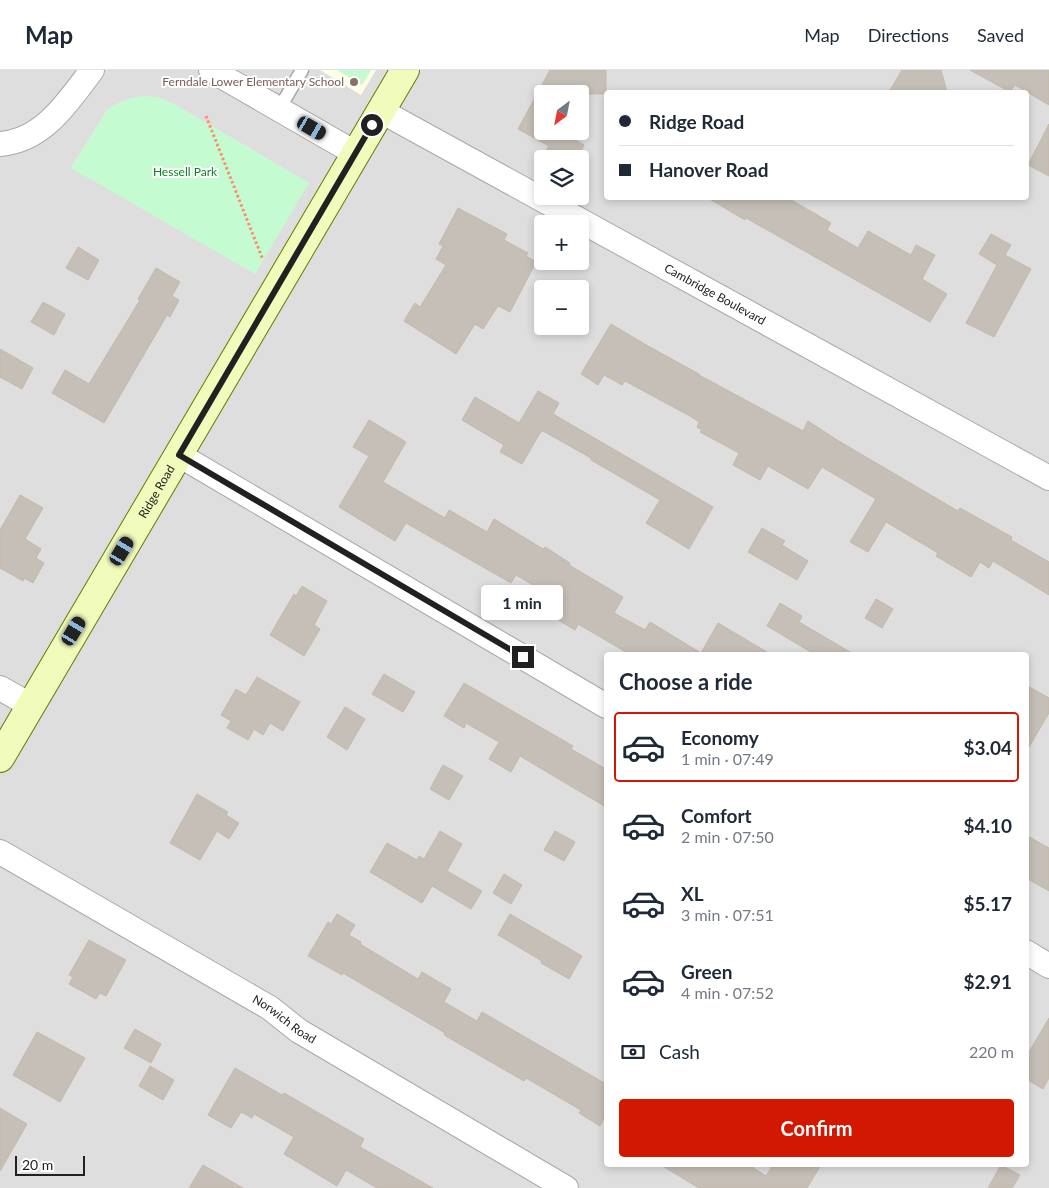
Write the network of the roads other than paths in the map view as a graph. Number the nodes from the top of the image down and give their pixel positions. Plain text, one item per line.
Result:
1 (92, 70) edge
2 (211, 70) edge
3 (302, 70) edge
4 (405, 70) edge
5 (279, 109) junction
6 (381, 111) junction
7 (0, 144) edge
8 (355, 153) junction
9 (179, 455) junction
10 (1049, 478) edge
11 (0, 688) edge
12 (30, 705) junction
13 (604, 705) edge
14 (0, 758) edge
15 (0, 852) edge
16 (1029, 954) edge
17 (1049, 966) edge
18 (566, 1188) edge

1 - 7 street
2 - 5 street
3 - 5 lane
4 - 6 street, Ridge Road
5 - 8 street
6 - 8 street, Ridge Road
6 - 10 street, Cambridge Boulevard
8 - 9 street, Ridge Road
9 - 12 street, Ridge Road
9 - 13 street
11 - 12 street
12 - 14 street, Ridge Road
15 - 18 street, Norwich Road
16 - 17 street

